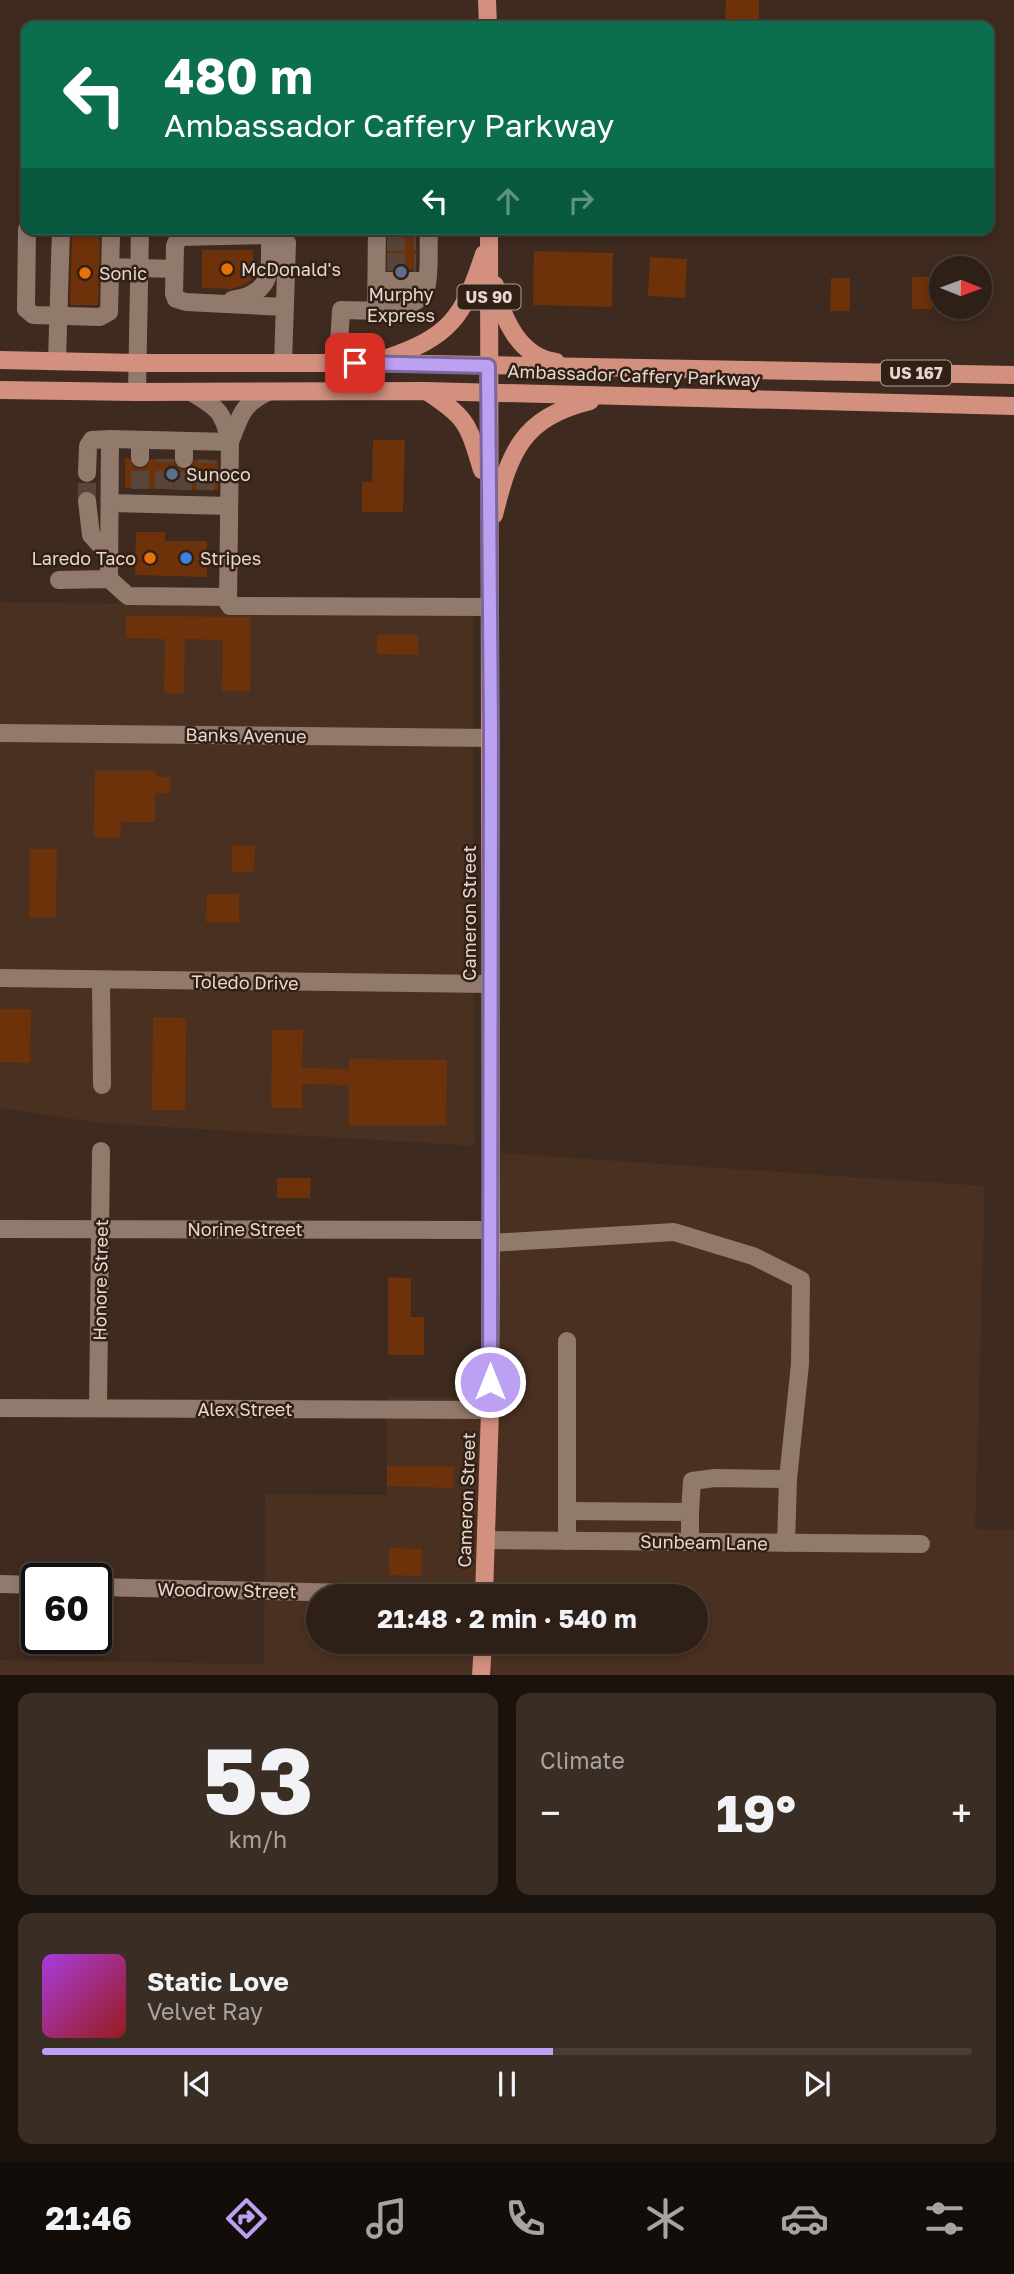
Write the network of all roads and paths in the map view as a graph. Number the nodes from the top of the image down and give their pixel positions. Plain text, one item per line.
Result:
1 (487, 0) edge
2 (488, 21) edge
3 (27, 235) edge
4 (61, 235) edge
5 (111, 235) edge
6 (140, 235) edge
7 (270, 235) junction
8 (488, 235) edge
9 (489, 235) edge
10 (381, 238) edge
11 (425, 238) edge
12 (489, 258) junction
13 (110, 267) junction
14 (139, 268) junction
15 (174, 268) junction
16 (423, 269) junction
17 (377, 281) junction
18 (212, 304) junction
19 (285, 307) junction
20 (376, 310) junction
21 (58, 316) junction
22 (0, 358) edge
23 (57, 362) junction
24 (138, 363) junction
25 (283, 363) junction
26 (338, 363) junction
27 (373, 363) junction
28 (488, 366) junction
29 (601, 369) junction
30 (1014, 375) edge
31 (0, 390) edge
32 (268, 391) junction
33 (426, 391) junction
34 (137, 392) junction
35 (191, 392) junction
36 (488, 392) junction
37 (615, 395) junction
38 (1014, 406) edge
39 (110, 439) junction
40 (140, 440) junction
41 (184, 441) junction
42 (230, 442) junction
43 (140, 458) tunnel mouth
44 (184, 459) tunnel mouth
45 (87, 473) tunnel mouth
46 (488, 492) junction
47 (87, 501) tunnel mouth
48 (110, 503) junction
49 (229, 506) junction
50 (489, 535) junction
51 (109, 555) junction
52 (109, 579) junction
53 (59, 580) dead end
54 (228, 597) junction
55 (490, 607) junction
56 (0, 733) edge
57 (491, 738) junction
58 (0, 978) edge
59 (101, 980) junction
60 (490, 984) junction
61 (102, 1085) dead end
62 (101, 1151) dead end
63 (0, 1229) edge
64 (102, 1229) junction
65 (491, 1236) junction
66 (567, 1341) dead end
67 (0, 1408) edge
68 (98, 1408) junction
69 (490, 1410) junction
70 (788, 1479) junction
71 (567, 1511) junction
72 (690, 1512) junction
73 (486, 1541) junction
74 (567, 1541) junction
75 (690, 1542) junction
76 (786, 1543) junction
77 (921, 1544) dead end
78 (0, 1584) edge
79 (484, 1584) edge
80 (21, 1585) edge
81 (112, 1587) edge
82 (306, 1592) edge
83 (482, 1654) edge
84 (481, 1675) edge

1 - 2 main road
3 - 21 street
4 - 21 street
5 - 13 street
6 - 14 street
7 - 15 street
7 - 18 street
7 - 19 street
8 - 27 main road
9 - 12 main road, Cameron Street / US 90
10 - 17 street
11 - 16 street
12 - 28 main road, Cameron Street / US 90
12 - 29 main road
13 - 14 street
13 - 21 street
14 - 15 street
14 - 24 street
15 - 18 street
16 - 17 street
16 - 20 street
17 - 20 street
18 - 19 street
19 - 25 street
20 - 26 street
21 - 23 street
22 - 23 main road, Ambassador Caffery Parkway / US 167
23 - 24 main road, Ambassador Caffery Parkway / US 167
24 - 25 main road, Ambassador Caffery Parkway / US 167
24 - 34 street
25 - 26 main road, Ambassador Caffery Parkway / US 167
26 - 27 main road, Ambassador Caffery Parkway / US 167
27 - 28 main road, Ambassador Caffery Parkway / US 167
28 - 29 main road, Ambassador Caffery Parkway / US 167
28 - 36 main road, Cameron Street / US 90
29 - 30 main road, Ambassador Caffery Parkway / US 167
31 - 34 main road, Ambassador Caffery Parkway / US 167
32 - 33 main road, Ambassador Caffery Parkway / US 167
32 - 35 main road, Ambassador Caffery Parkway / US 167
32 - 42 street
33 - 36 main road, Ambassador Caffery Parkway / US 167
33 - 46 main road
34 - 35 main road, Ambassador Caffery Parkway / US 167
35 - 42 street
36 - 37 main road, Ambassador Caffery Parkway / US 167
36 - 46 main road, Cameron Street / US 90
37 - 38 main road, Ambassador Caffery Parkway / US 167
37 - 50 main road
39 - 40 street
39 - 45 street
39 - 48 street
40 - 41 street
40 - 43 street
41 - 42 street
41 - 44 street
42 - 49 street
46 - 50 main road, Cameron Street / US 90
47 - 51 street
48 - 49 street
48 - 51 street
49 - 54 street
50 - 55 main road, Cameron Street / US 90
51 - 52 street
52 - 53 street
52 - 54 street
54 - 55 street
55 - 57 main road, Cameron Street / US 90
56 - 57 street, Banks Avenue
57 - 60 main road, Cameron Street / US 90
58 - 59 street, Toledo Drive
59 - 60 street, Toledo Drive
59 - 61 street
60 - 65 main road, Cameron Street / US 90
62 - 64 street, Honore Street
63 - 64 street, Norine Street
64 - 65 street, Norine Street
64 - 68 street, Honore Street
65 - 69 main road, Cameron Street / US 90
65 - 70 street, Norine Street
66 - 71 street
67 - 68 street, Alex Street
68 - 69 street, Alex Street
69 - 73 main road, Cameron Street / US 90
70 - 72 street
70 - 76 street
71 - 72 street
71 - 74 street
72 - 75 street
73 - 74 street, Sunbeam Lane
73 - 79 main road, Cameron Street / US 90
74 - 75 street, Sunbeam Lane
75 - 76 street, Sunbeam Lane
76 - 77 street, Sunbeam Lane
78 - 80 street
81 - 82 street, Woodrow Street
83 - 84 main road

